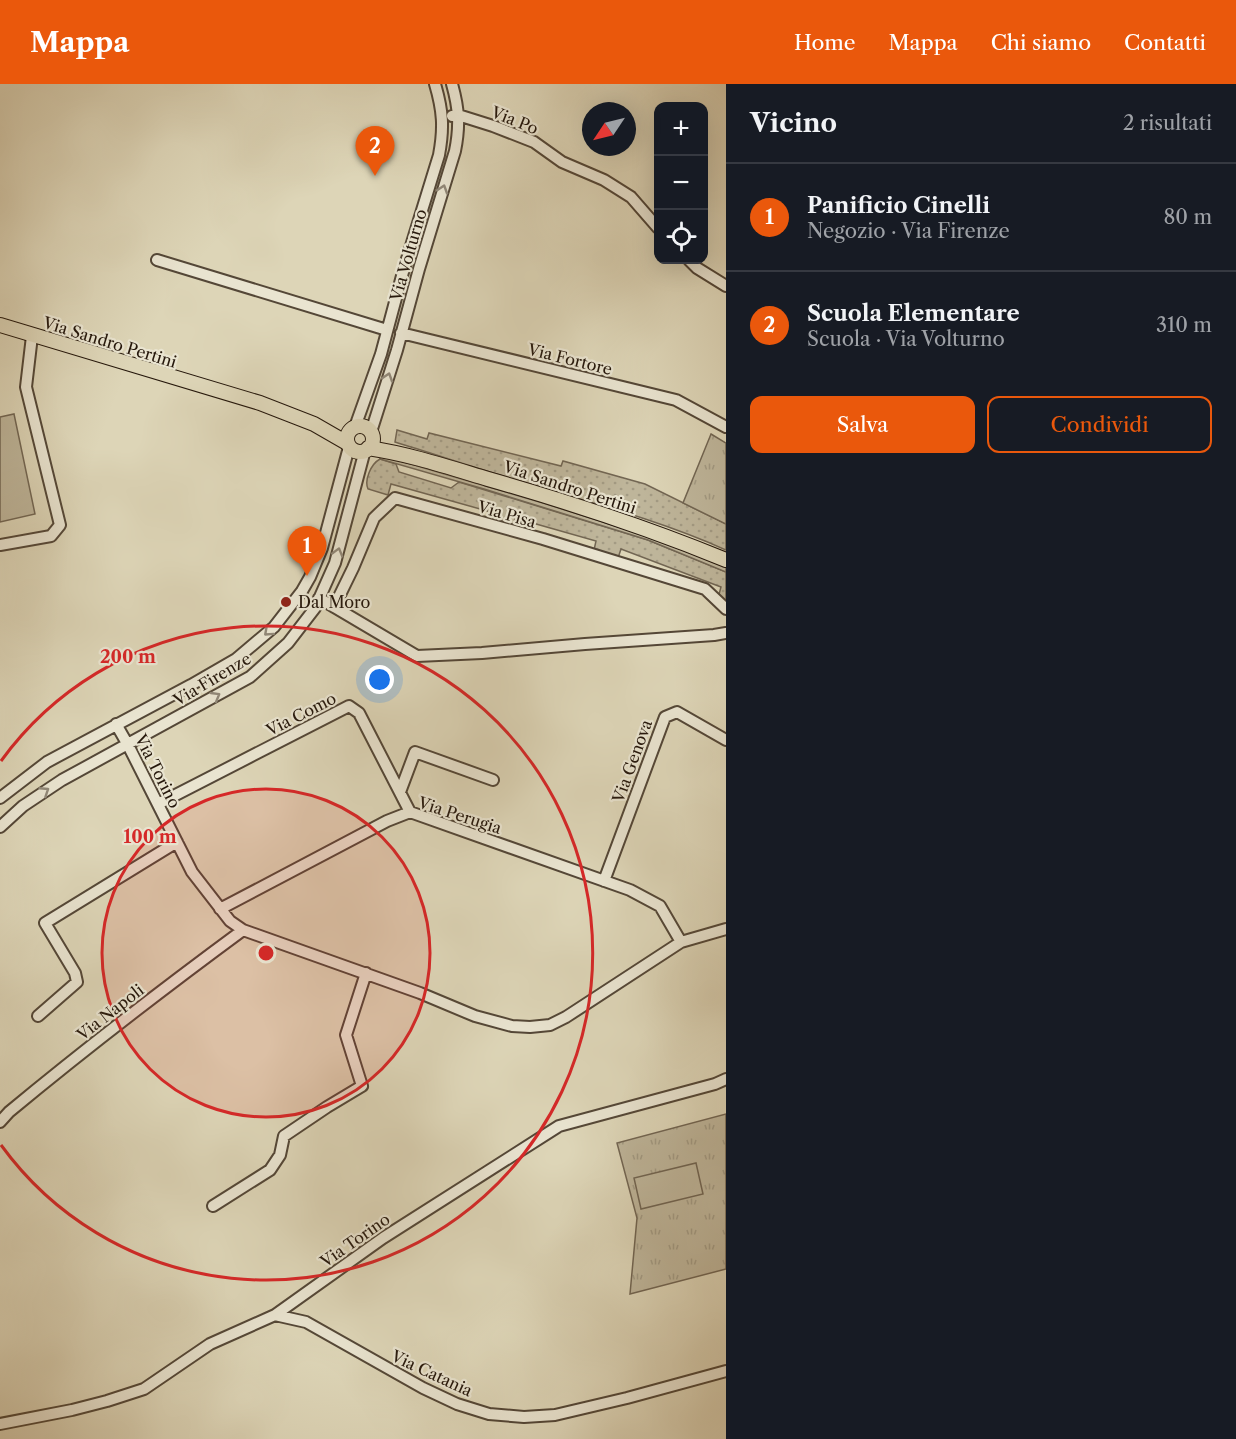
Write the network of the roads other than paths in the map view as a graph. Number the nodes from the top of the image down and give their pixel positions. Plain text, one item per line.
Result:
1 (435, 84) edge
2 (452, 84) edge
3 (458, 115) junction
4 (442, 118) junction
5 (654, 223) edge
6 (157, 260) dead end
7 (694, 264) edge
8 (726, 286) edge
9 (0, 325) edge
10 (387, 330) junction
11 (401, 333) junction
12 (32, 336) junction
13 (314, 424) junction
14 (726, 427) edge
15 (353, 428) junction
16 (369, 442) junction
17 (348, 445) junction
18 (0, 545) edge
19 (726, 560) edge
20 (319, 598) junction
21 (334, 607) junction
22 (726, 609) edge
23 (726, 633) edge
24 (116, 724) junction
25 (726, 740) edge
26 (128, 745) junction
27 (493, 780) dead end
28 (400, 792) junction
29 (0, 798) edge
30 (158, 804) junction
31 (410, 812) junction
32 (0, 827) edge
33 (177, 842) junction
34 (604, 880) junction
35 (220, 909) junction
36 (726, 929) edge
37 (243, 930) junction
38 (681, 942) junction
39 (366, 974) junction
40 (38, 1016) dead end
41 (726, 1078) edge
42 (0, 1122) edge
43 (213, 1206) dead end
44 (275, 1315) junction
45 (726, 1371) edge
46 (0, 1424) edge

1 - 4 street, Via Volturno
2 - 3 street, Via Volturno
3 - 4 street, Via Po
3 - 5 street, Via Po
11 -> 3 street, Via Volturno
4 - 10 street, Via Volturno
6 - 10 street
7 - 8 street
9 - 12 main road, Via Sandro Pertini
10 - 15 street, Via Volturno
11 - 14 street, Via Fortore
16 -> 11 street, Via Volturno
12 - 13 main road, Via Sandro Pertini
12 - 18 street
13 - 15 main road, Via Sandro Pertini
13 - 17 main road, Via Sandro Pertini
15 - 16 main road, Via Sandro Pertini
15 - 17 main road
16 - 17 main road, Via Sandro Pertini
16 - 19 main road, Via Sandro Pertini
20 -> 16 street, Via Firenze
17 -> 24 street, Via Firenze
20 - 21 street
26 -> 20 street, Via Firenze
21 - 22 street, Via Pisa
21 - 23 street
24 - 26 street, Via Torino
24 - 29 street, Via Firenze
25 - 34 street, Via Genova
26 - 30 street, Via Torino
32 -> 26 street, Via Firenze
27 - 28 street
28 - 30 street, Via Como
28 - 31 street, Via Como
30 - 33 street, Via Torino
31 - 34 street, Via Perugia
31 - 35 street, Via Perugia
33 - 35 street, Via Torino
33 - 40 street
34 - 38 street, Via Perugia
35 - 37 street, Via Torino
36 - 38 street, Via Torino
37 - 39 street, Via Torino
37 - 42 street, Via Napoli
38 - 39 street, Via Torino
39 - 43 street
41 - 44 street, Via Torino
44 - 45 street, Via Catania
44 - 46 street, Via Torino

